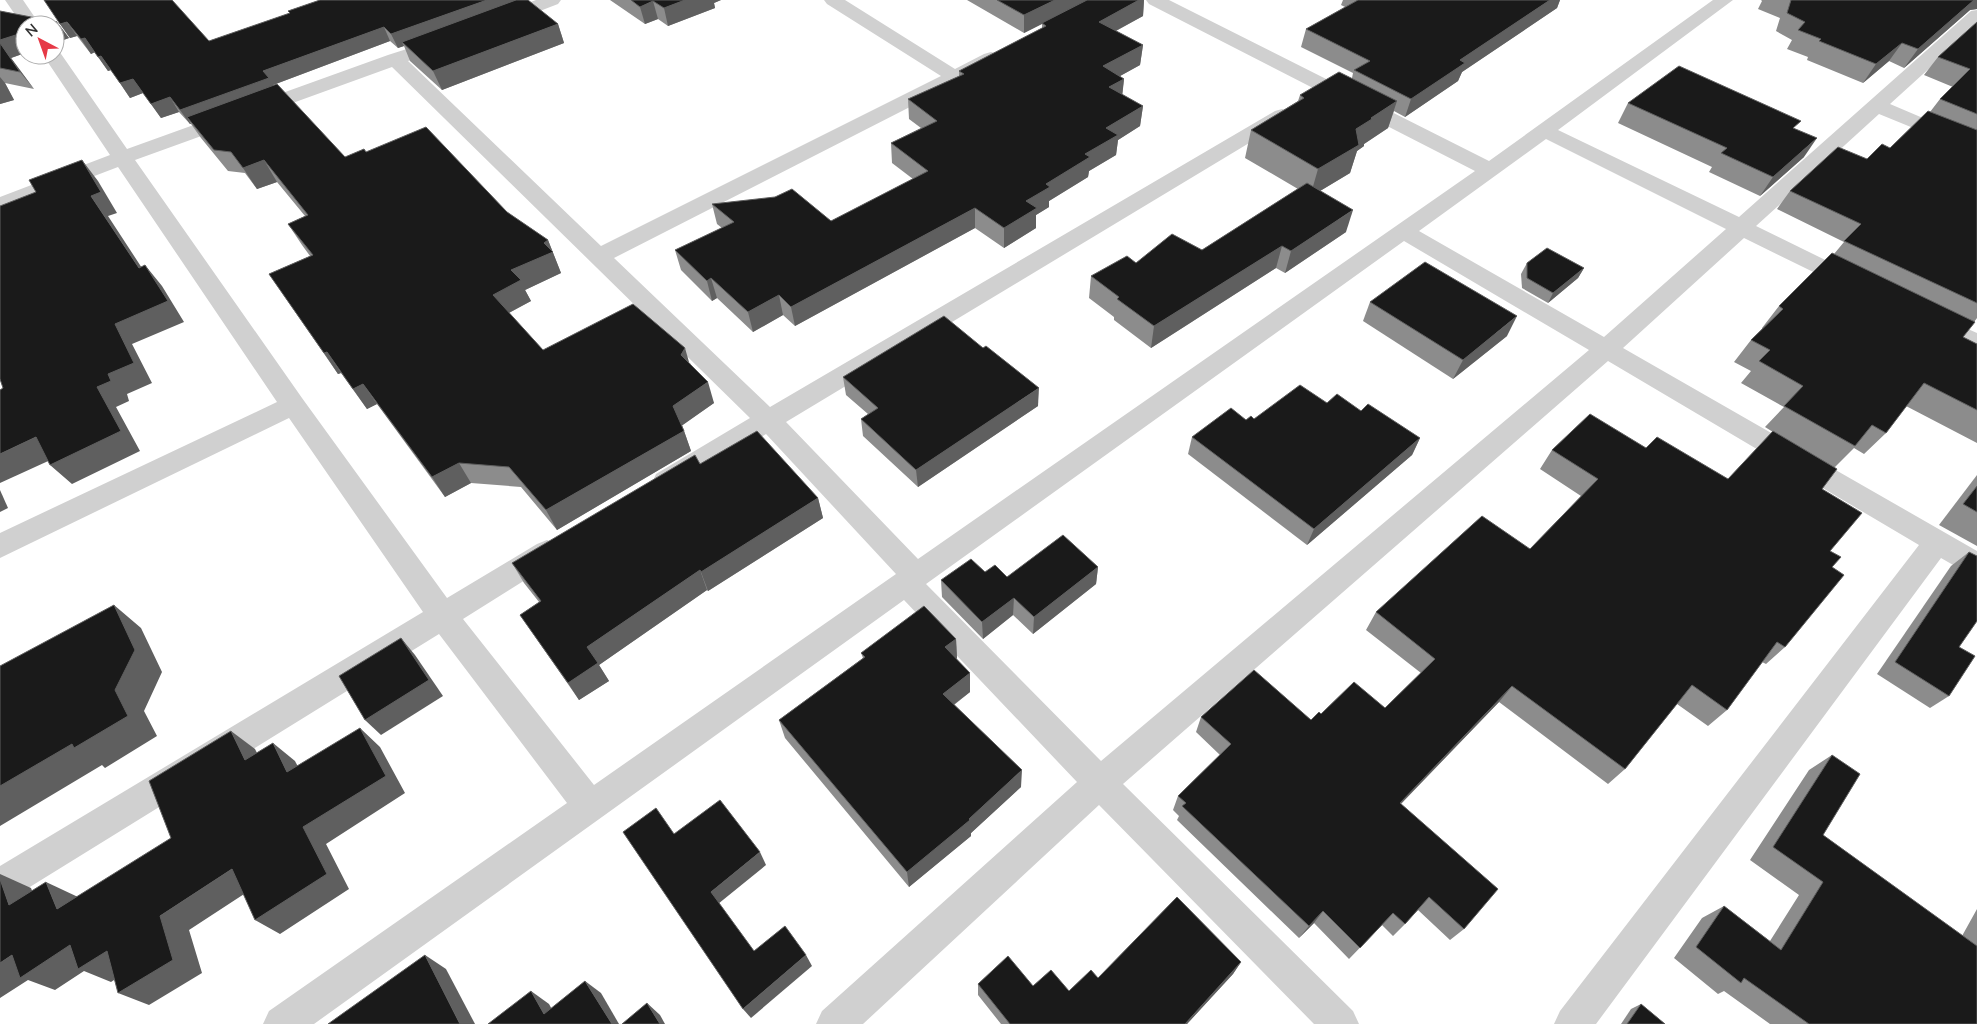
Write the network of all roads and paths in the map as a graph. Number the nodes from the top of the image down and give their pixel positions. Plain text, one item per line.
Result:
1 (14, 0) edge
2 (552, 0) edge
3 (833, 0) edge
4 (1155, 0) edge
5 (1724, 0) edge
6 (24, 15) edge
7 (1977, 15) edge
8 (478, 28) edge
9 (432, 45) edge
10 (1005, 51) edge
11 (395, 59) junction
12 (59, 65) edge
13 (954, 76) junction
14 (1328, 87) junction
15 (1878, 106) junction
16 (1544, 131) junction
17 (1977, 148) edge
18 (122, 158) junction
19 (1490, 170) junction
20 (0, 205) edge
21 (1740, 226) junction
22 (1403, 231) junction
23 (599, 256) junction
24 (1872, 291) edge
25 (1907, 308) edge
26 (1977, 343) edge
27 (1604, 350) junction
28 (293, 405) junction
29 (768, 420) junction
30 (648, 492) edge
31 (571, 538) edge
32 (1937, 542) junction
33 (0, 546) edge
34 (1977, 565) edge
35 (911, 579) junction
36 (442, 615) junction
37 (1100, 783) junction
38 (590, 806) junction
39 (0, 886) edge
40 (282, 1024) edge
41 (835, 1024) edge
42 (1340, 1024) edge
43 (1573, 1024) edge

1 - 6 street
2 - 8 street
3 - 13 street
4 - 14 street
5 - 16 street
7 - 15 street
9 - 11 street
10 - 13 street
11 - 18 street
11 - 23 street
12 - 18 street
13 - 23 street
14 - 19 street
14 - 29 street
15 - 17 street
15 - 21 street
16 - 19 street
16 - 21 street
18 - 20 street
18 - 28 street
19 - 22 street
21 - 24 street
21 - 27 street
22 - 27 street
22 - 35 street
23 - 29 street
25 - 26 street
27 - 32 street
27 - 37 street
28 - 33 street
28 - 36 street
29 - 30 street
29 - 35 street
31 - 36 street
32 - 34 street
32 - 43 street
35 - 37 street
35 - 38 street
36 - 38 street
36 - 39 street
37 - 41 street
37 - 42 street
38 - 40 street

